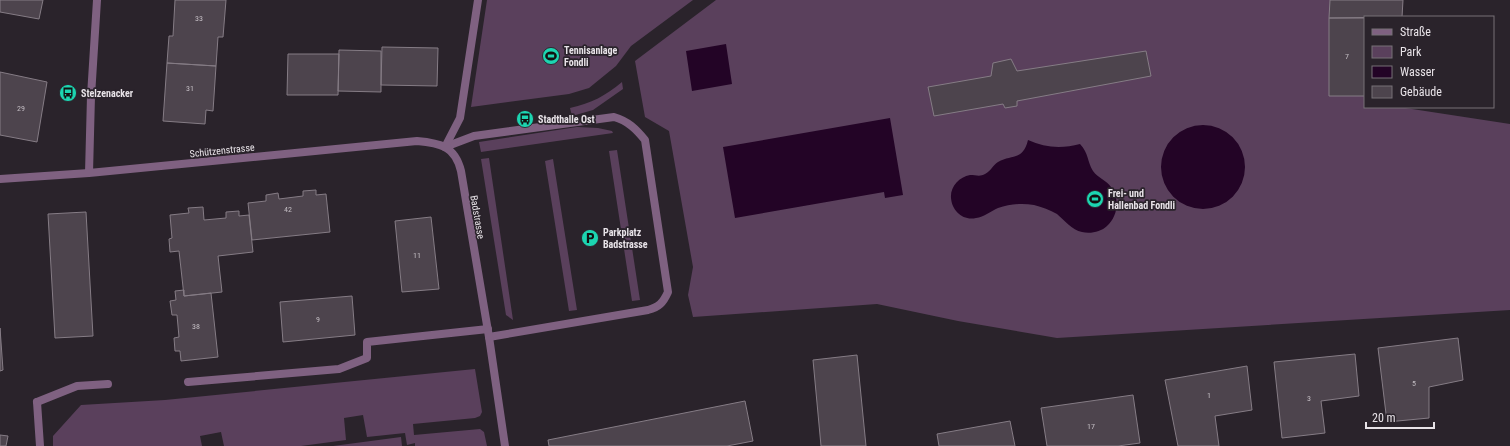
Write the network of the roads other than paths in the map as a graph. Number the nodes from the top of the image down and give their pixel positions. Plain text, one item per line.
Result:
1 (97, 0) edge
2 (478, 0) edge
3 (445, 147) junction
4 (89, 174) junction
5 (0, 180) edge
6 (488, 333) junction
7 (188, 382) dead end
8 (108, 384) dead end
9 (40, 446) edge
10 (505, 446) edge

1 - 4 street
2 - 3 street
3 - 4 street, Schützenstrasse
3 - 6 street, Badstrasse
3 - 6 street
4 - 5 street, Schützenstrasse
6 - 7 street
6 - 10 street, Badstrasse
8 - 9 street

